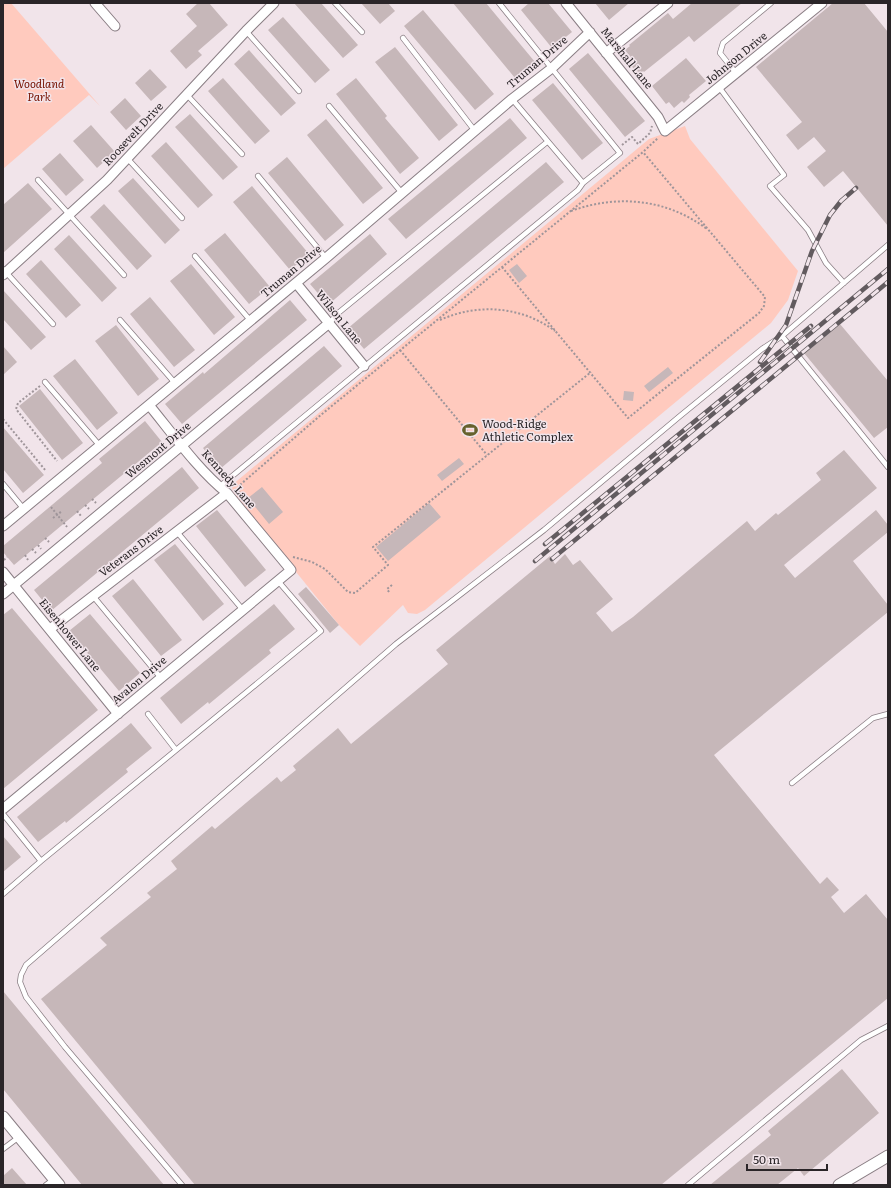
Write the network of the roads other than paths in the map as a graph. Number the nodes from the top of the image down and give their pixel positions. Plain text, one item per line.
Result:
1 (95, 3) edge
2 (274, 3) edge
3 (335, 3) edge
4 (499, 3) edge
5 (566, 3) edge
6 (668, 3) edge
7 (771, 3) edge
8 (822, 3) edge
9 (115, 26) dead end
10 (246, 31) junction
11 (362, 32) dead end
12 (590, 32) junction
13 (403, 38) dead end
14 (606, 53) junction
15 (552, 68) junction
16 (736, 73) junction
17 (719, 88) junction
18 (300, 91) dead end
19 (187, 95) junction
20 (512, 99) junction
21 (329, 106) dead end
22 (475, 131) junction
23 (665, 131) joint
24 (547, 142) junction
25 (242, 154) dead end
26 (127, 158) junction
27 (258, 176) dead end
28 (38, 180) dead end
29 (583, 184) junction
30 (402, 193) junction
31 (69, 215) junction
32 (182, 218) dead end
33 (888, 245) edge
34 (195, 256) dead end
35 (326, 258) junction
36 (4, 272) edge
37 (124, 275) dead end
38 (296, 283) junction
39 (844, 283) junction
40 (120, 320) dead end
41 (250, 320) junction
42 (53, 324) dead end
43 (328, 324) junction
44 (782, 336) junction
45 (364, 366) junction
46 (45, 382) road end
47 (175, 383) junction
48 (149, 405) junction
49 (182, 445) junction
50 (100, 446) junction
51 (888, 467) edge
52 (3, 484) edge
53 (219, 487) junction
54 (227, 493) junction
55 (23, 508) junction
56 (3, 526) edge
57 (177, 532) junction
58 (291, 570) joint
59 (3, 572) edge
60 (278, 581) junction
61 (13, 586) junction
62 (3, 594) edge
63 (93, 595) junction
64 (243, 610) junction
65 (50, 629) junction
66 (160, 678) junction
67 (118, 714) junction
68 (148, 714) dead end
69 (888, 714) edge
70 (176, 750) junction
71 (792, 783) dead end
72 (3, 809) edge
73 (3, 814) edge
74 (41, 861) junction
75 (3, 894) edge
76 (888, 1026) edge
77 (3, 1117) edge
78 (19, 1136) junction
79 (3, 1149) edge
80 (888, 1156) edge
81 (53, 1183) edge
82 (182, 1185) edge
83 (688, 1185) edge
84 (839, 1185) edge

1 - 9 street
2 - 10 street, Roosevelt Drive
3 - 11 lane
4 - 15 lane
5 - 12 street, Marshall Lane
6 - 14 street
7 - 16 lane
8 - 16 street, Johnson Drive
10 - 18 lane
10 - 19 street, Roosevelt Drive
12 - 14 street, Marshall Lane
12 - 15 street, Truman Drive
13 - 22 lane
14 - 23 street, Marshall Lane
15 - 20 street, Truman Drive
15 - 29 lane
16 - 17 street, Johnson Drive
17 - 23 street, Johnson Drive
17 - 39 lane
19 - 25 lane
19 - 26 street, Roosevelt Drive
20 - 22 street, Truman Drive
20 - 24 lane
21 - 30 lane
22 - 30 street, Truman Drive
24 - 29 lane
24 - 43 lane
26 - 31 street, Roosevelt Drive
26 - 32 lane
27 - 35 lane
28 - 31 lane
29 - 45 lane
30 - 35 street, Truman Drive
31 - 36 street, Roosevelt Drive
31 - 37 lane
33 - 39 lane
34 - 41 lane
35 - 38 street, Truman Drive
36 - 42 lane
38 - 41 street, Truman Drive
38 - 43 street, Wilson Lane
39 - 44 lane
40 - 47 lane
41 - 47 street, Truman Drive
43 - 45 street, Wilson Lane
43 - 49 street, Wesmont Drive
44 - 51 lane
44 - 82 lane
45 - 53 lane
46 - 50 lane
47 - 48 street, Truman Drive
48 - 49 street, Kennedy Lane
48 - 50 street, Truman Drive
49 - 53 street, Kennedy Lane
49 - 61 street, Wesmont Drive
50 - 55 street, Truman Drive
52 - 55 lane
53 - 54 street, Kennedy Lane
54 - 57 street, Veterans Drive
54 - 58 street, Kennedy Lane
55 - 56 street, Truman Drive
57 - 63 street, Veterans Drive
57 - 64 lane
58 - 60 street, Avalon Drive
59 - 61 street, Eisenhower Lane
60 - 64 street, Avalon Drive
60 - 70 lane
61 - 62 street, Wesmont Drive
61 - 65 street, Eisenhower Lane
63 - 65 street, Veterans Drive
63 - 66 lane
64 - 66 street, Avalon Drive
65 - 67 street, Eisenhower Lane
66 - 67 street, Avalon Drive
67 - 72 street, Avalon Drive
68 - 70 lane
69 - 71 lane
70 - 74 lane
73 - 74 lane
74 - 75 lane
76 - 83 lane
77 - 78 street
78 - 79 lane
78 - 81 street
80 - 84 street

